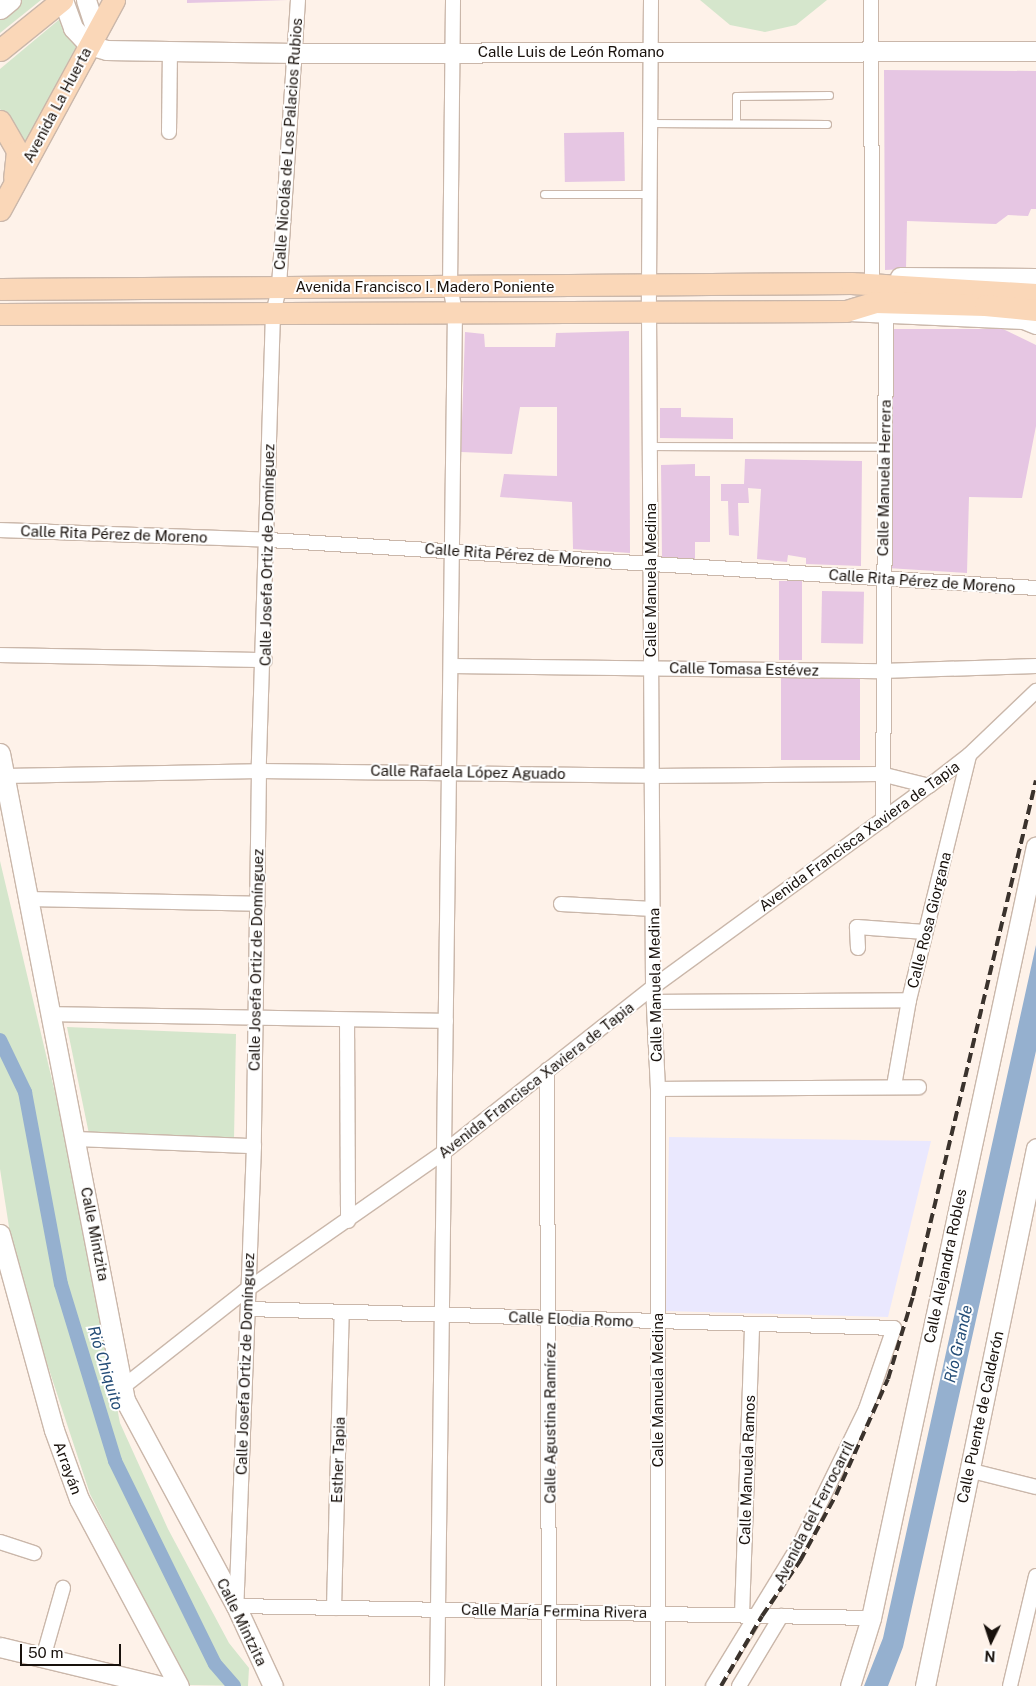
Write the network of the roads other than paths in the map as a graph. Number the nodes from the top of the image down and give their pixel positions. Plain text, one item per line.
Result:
1 (11, 0) edge
2 (62, 0) edge
3 (86, 0) edge
4 (114, 0) edge
5 (298, 0) edge
6 (453, 0) edge
7 (651, 0) edge
8 (871, 0) edge
9 (0, 9) edge
10 (97, 42) junction
11 (0, 50) edge
12 (170, 50) junction
13 (1036, 51) edge
14 (455, 52) junction
15 (651, 52) junction
16 (295, 53) junction
17 (870, 53) junction
18 (829, 95) dead end
19 (0, 121) edge
20 (651, 123) junction
21 (736, 123) junction
22 (827, 124) dead end
23 (169, 132) dead end
24 (12, 191) junction
25 (544, 194) dead end
26 (650, 194) junction
27 (0, 210) edge
28 (872, 276) junction
29 (1036, 278) edge
30 (851, 283) junction
31 (650, 284) junction
32 (278, 288) junction
33 (450, 288) junction
34 (0, 289) edge
35 (1036, 294) edge
36 (986, 297) junction
37 (649, 310) junction
38 (1036, 310) edge
39 (455, 311) junction
40 (846, 311) junction
41 (273, 313) junction
42 (0, 314) edge
43 (886, 316) junction
44 (1036, 324) edge
45 (650, 446) junction
46 (884, 447) junction
47 (0, 530) edge
48 (268, 540) junction
49 (452, 550) junction
50 (651, 563) junction
51 (883, 578) junction
52 (1036, 588) edge
53 (0, 655) edge
54 (265, 660) junction
55 (451, 666) junction
56 (1036, 666) edge
57 (652, 668) junction
58 (882, 671) junction
59 (1036, 691) edge
60 (0, 753) edge
61 (969, 755) junction
62 (259, 771) junction
63 (450, 771) junction
64 (881, 774) junction
65 (5, 776) junction
66 (652, 776) junction
67 (929, 786) junction
68 (883, 820) junction
69 (1036, 846) edge
70 (28, 899) junction
71 (258, 904) junction
72 (561, 904) dead end
73 (653, 910) junction
74 (925, 932) junction
75 (858, 948) dead end
76 (653, 987) junction
77 (909, 1000) junction
78 (654, 1002) junction
79 (51, 1014) junction
80 (254, 1019) junction
81 (347, 1020) junction
82 (446, 1021) junction
83 (548, 1070) junction
84 (894, 1086) junction
85 (919, 1087) dead end
86 (658, 1089) junction
87 (77, 1138) junction
88 (254, 1146) junction
89 (1036, 1148) edge
90 (443, 1153) junction
91 (348, 1221) junction
92 (0, 1234) edge
93 (3, 1261) edge
94 (246, 1292) junction
95 (248, 1309) junction
96 (342, 1312) junction
97 (442, 1315) junction
98 (550, 1318) junction
99 (658, 1321) junction
100 (752, 1324) junction
101 (894, 1328) joint
102 (123, 1387) junction
103 (968, 1470) junction
104 (1036, 1487) edge
105 (0, 1542) edge
106 (34, 1552) dead end
107 (1036, 1576) edge
108 (63, 1588) dead end
109 (236, 1606) junction
110 (334, 1608) junction
111 (437, 1609) junction
112 (550, 1610) junction
113 (658, 1614) junction
114 (742, 1615) junction
115 (758, 1616) junction
116 (781, 1616) junction
117 (871, 1618) junction
118 (0, 1648) edge
119 (43, 1658) junction
120 (161, 1686) edge
121 (179, 1686) edge
122 (273, 1686) edge
123 (437, 1686) edge
124 (549, 1686) edge
125 (658, 1686) edge
126 (713, 1686) edge
127 (739, 1686) edge
128 (850, 1686) edge
129 (925, 1686) edge
130 (1010, 1686) edge

1 - 9 street
2 - 10 street
2 - 11 main road
3 - 10 street
4 - 10 main road, Avenida La Huerta
5 - 16 street, Calle Nicolás de Los Palacios Rubios
6 - 14 street
7 - 15 street, Calle Manuela Medina
8 - 17 street
10 - 12 street, Calle Luis de León Romano
10 - 24 main road, Avenida La Huerta
12 - 16 street, Calle Luis de León Romano
12 - 23 street
13 - 17 street, Calle Luis de León Romano
14 - 15 street, Calle Luis de León Romano
14 - 16 street, Calle Luis de León Romano
14 - 33 street
15 - 17 street, Calle Luis de León Romano
15 - 20 street, Calle Manuela Medina
16 - 32 street, Calle Nicolás de Los Palacios Rubios
17 - 28 street
18 - 21 lane
19 - 24 main road
20 - 21 lane
20 - 26 street, Calle Manuela Medina
21 - 22 lane
24 - 27 main road, Avenida La Huerta
25 - 26 lane
26 - 31 street, Calle Manuela Medina
28 - 29 street, Avenida Francisco I. Madero Poniente
28 - 30 street, Avenida Francisco I. Madero Poniente
30 - 31 main road, Avenida Francisco I. Madero Poniente
30 - 36 main road, Avenida Francisco I. Madero Poniente
31 - 33 main road, Avenida Francisco I. Madero Poniente
31 - 37 street, Calle Manuela Medina
32 - 33 main road, Avenida Francisco I. Madero Poniente
32 - 34 main road, Avenida Francisco I. Madero Poniente
32 - 41 street, Calle Nicolás de Los Palacios Rubios
33 - 39 street
35 - 36 main road, Avenida Francisco I. Madero Poniente
36 - 38 main road, Avenida Francisco I. Madero Poniente
36 - 40 main road, Avenida Francisco I. Madero Poniente
37 - 39 main road, Avenida Francisco I. Madero Poniente
37 - 40 main road, Avenida Francisco I. Madero Poniente
37 - 45 street, Calle Manuela Medina
39 - 41 main road, Avenida Francisco I. Madero Poniente
39 - 49 street
40 - 43 street, Avenida Francisco I. Madero Poniente
41 - 42 main road, Avenida Francisco I. Madero Poniente
41 - 48 street, Calle Josefa Ortiz de Domínguez
43 - 44 street, Avenida Francisco I. Madero Poniente
43 - 46 street, Calle Manuela Herrera
45 - 46 lane
45 - 50 street, Calle Manuela Medina
46 - 51 street, Calle Manuela Herrera
47 - 48 street, Calle Rita Pérez de Moreno
48 - 49 street, Calle Rita Pérez de Moreno
48 - 54 street, Calle Josefa Ortiz de Domínguez
49 - 50 street, Calle Rita Pérez de Moreno
49 - 55 street
50 - 51 street, Calle Rita Pérez de Moreno
50 - 57 street, Calle Manuela Medina
51 - 52 street, Calle Rita Pérez de Moreno
51 - 58 street, Calle Manuela Herrera
53 - 54 street
54 - 62 street, Calle Josefa Ortiz de Domínguez
55 - 57 street, Calle Tomasa Estévez
55 - 63 street
56 - 58 street, Calle Tomasa Estévez
57 - 58 street, Calle Tomasa Estévez
57 - 66 street, Calle Manuela Medina
58 - 64 street, Calle Manuela Herrera
59 - 61 street, Avenida Francisca Xaviera de Tapia
60 - 65 street, Calle Mintzita
61 - 67 street, Avenida Francisca Xaviera de Tapia
61 - 74 street, Calle Rosa Giorgana
62 - 63 street, Calle Rafaela López Aguado
62 - 65 street, Calle Rafaela López Aguado
62 - 71 street, Calle Josefa Ortiz de Domínguez
63 - 66 street, Calle Rafaela López Aguado
63 - 82 street
64 - 66 street, Calle Rafaela López Aguado
64 - 67 street, Calle Rafaela López Aguado
64 - 68 street, Calle Manuela Herrera
65 - 70 street, Calle Mintzita
66 - 73 street, Calle Manuela Medina
67 - 68 street, Avenida Francisca Xaviera de Tapia
68 - 76 street, Avenida Francisca Xaviera de Tapia
69 - 117 street, Calle Alejandra Robles
70 - 71 street
70 - 79 street, Calle Mintzita
71 - 80 street, Calle Josefa Ortiz de Domínguez
72 - 73 street
73 - 76 street, Calle Manuela Medina
74 - 75 street
74 - 77 street, Calle Rosa Giorgana
76 - 78 street, Calle Manuela Medina
76 - 83 street, Avenida Francisca Xaviera de Tapia
77 - 78 street
77 - 84 street, Calle Rosa Giorgana
78 - 86 street, Calle Manuela Medina
79 - 80 street
79 - 87 street, Calle Mintzita
80 - 81 street
80 - 88 street, Calle Josefa Ortiz de Domínguez
81 - 82 street
81 - 91 street
82 - 90 street
83 - 90 street, Avenida Francisca Xaviera de Tapia
83 - 98 street, Calle Agustina Ramírez
84 - 85 street
84 - 86 street
86 - 99 street, Calle Manuela Medina
87 - 88 street
87 - 102 street, Calle Mintzita
88 - 94 street, Calle Josefa Ortiz de Domínguez
89 - 103 street, Calle Puente de Calderón
90 - 91 street, Avenida Francisca Xaviera de Tapia
90 - 97 street
91 - 94 street, Avenida Francisca Xaviera de Tapia
92 - 93 street, Arrayán
93 - 121 street, Arrayán
94 - 95 street, Calle Josefa Ortiz de Domínguez
94 - 102 street, Avenida Francisca Xaviera de Tapia
95 - 96 street, Calle Elodia Romo
95 - 109 street, Calle Josefa Ortiz de Domínguez
96 - 97 street, Calle Elodia Romo
96 - 110 street, Esther Tapia
97 - 98 street, Calle Elodia Romo
97 - 111 street
98 - 99 street, Calle Elodia Romo
98 - 112 street, Calle Agustina Ramírez
99 - 100 street, Calle Elodia Romo
99 - 113 street, Calle Manuela Medina
100 - 101 street, Calle Elodia Romo
100 - 114 street, Calle Manuela Ramos
101 - 115 street, Avenida del Ferrocarril
102 - 109 street, Calle Mintzita
103 - 104 street
103 - 129 street, Calle Puente de Calderón
105 - 106 street
107 - 130 street
108 - 119 street
109 - 110 street, Calle María Fermina Rivera
109 - 122 street, Calle Mintzita
110 - 111 street, Calle María Fermina Rivera
111 - 112 street, Calle María Fermina Rivera
111 - 123 street
112 - 113 street, Calle María Fermina Rivera
112 - 124 street, Calle Agustina Ramírez
113 - 114 street, Calle María Fermina Rivera
113 - 125 street, Calle Manuela Medina
114 - 115 street, Calle María Fermina Rivera
115 - 116 street, Calle María Fermina Rivera
115 - 126 street, Avenida del Ferrocarril
116 - 117 street, Calle María Fermina Rivera
116 - 127 street
117 - 128 street, Calle Alejandra Robles
118 - 119 street
119 - 120 street

